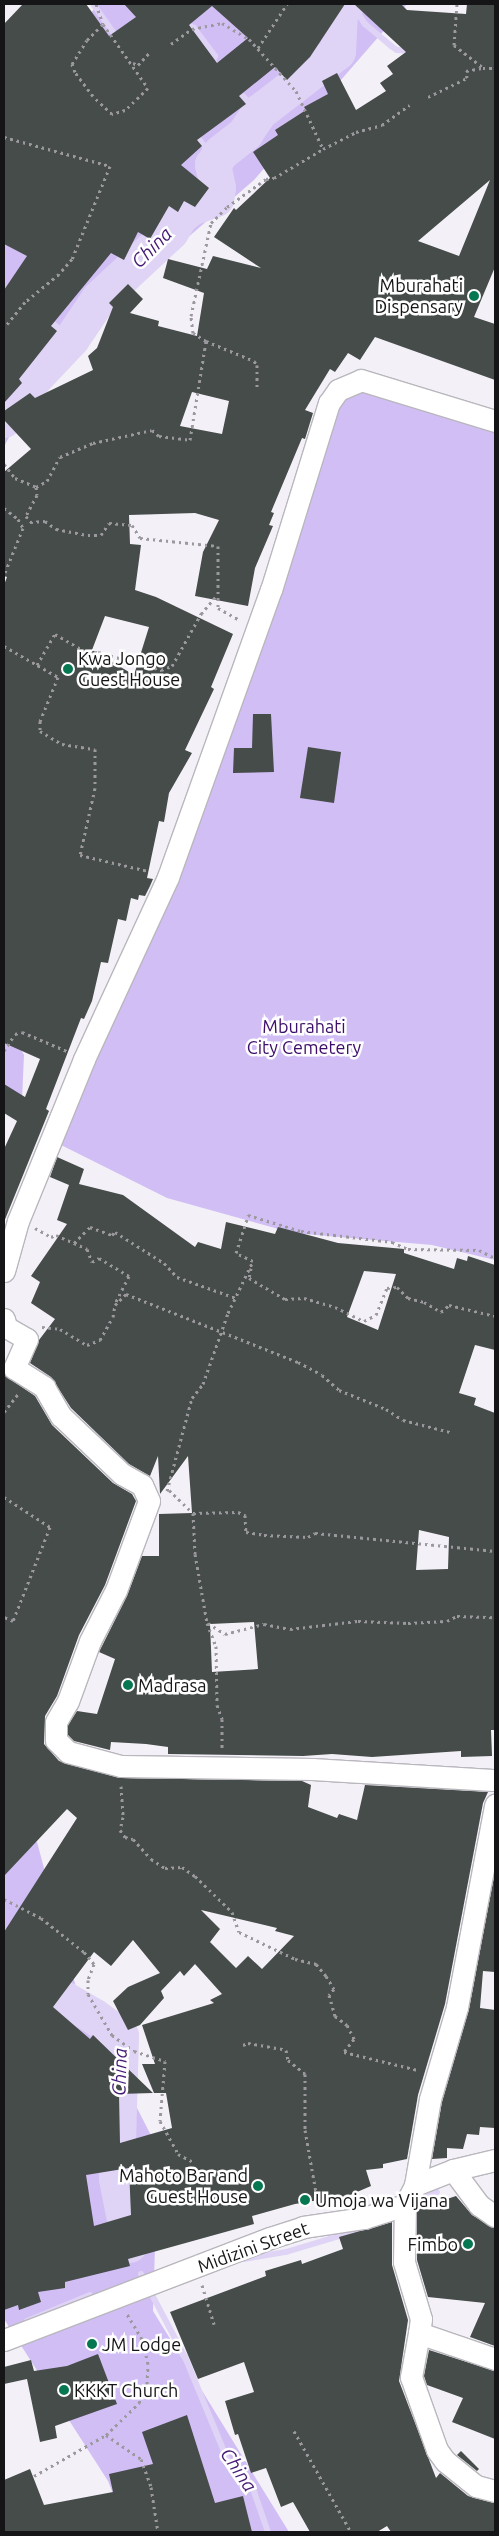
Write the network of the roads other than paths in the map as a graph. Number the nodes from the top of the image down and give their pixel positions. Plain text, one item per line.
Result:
1 (495, 420) edge
2 (4, 1270) edge
3 (4, 1319) edge
4 (495, 1779) edge
5 (495, 1805) edge
6 (495, 2160) edge
7 (453, 2170) junction
8 (415, 2185) junction
9 (405, 2205) junction
10 (495, 2216) edge
11 (419, 2333) junction
12 (4, 2340) edge
13 (495, 2359) edge
14 (495, 2491) edge

1 - 2 street
3 - 4 street
5 - 8 street
6 - 7 street
7 - 8 street
7 - 10 street
8 - 9 street
9 - 11 street
9 - 12 street, Midizini Street
11 - 13 street
11 - 14 street

